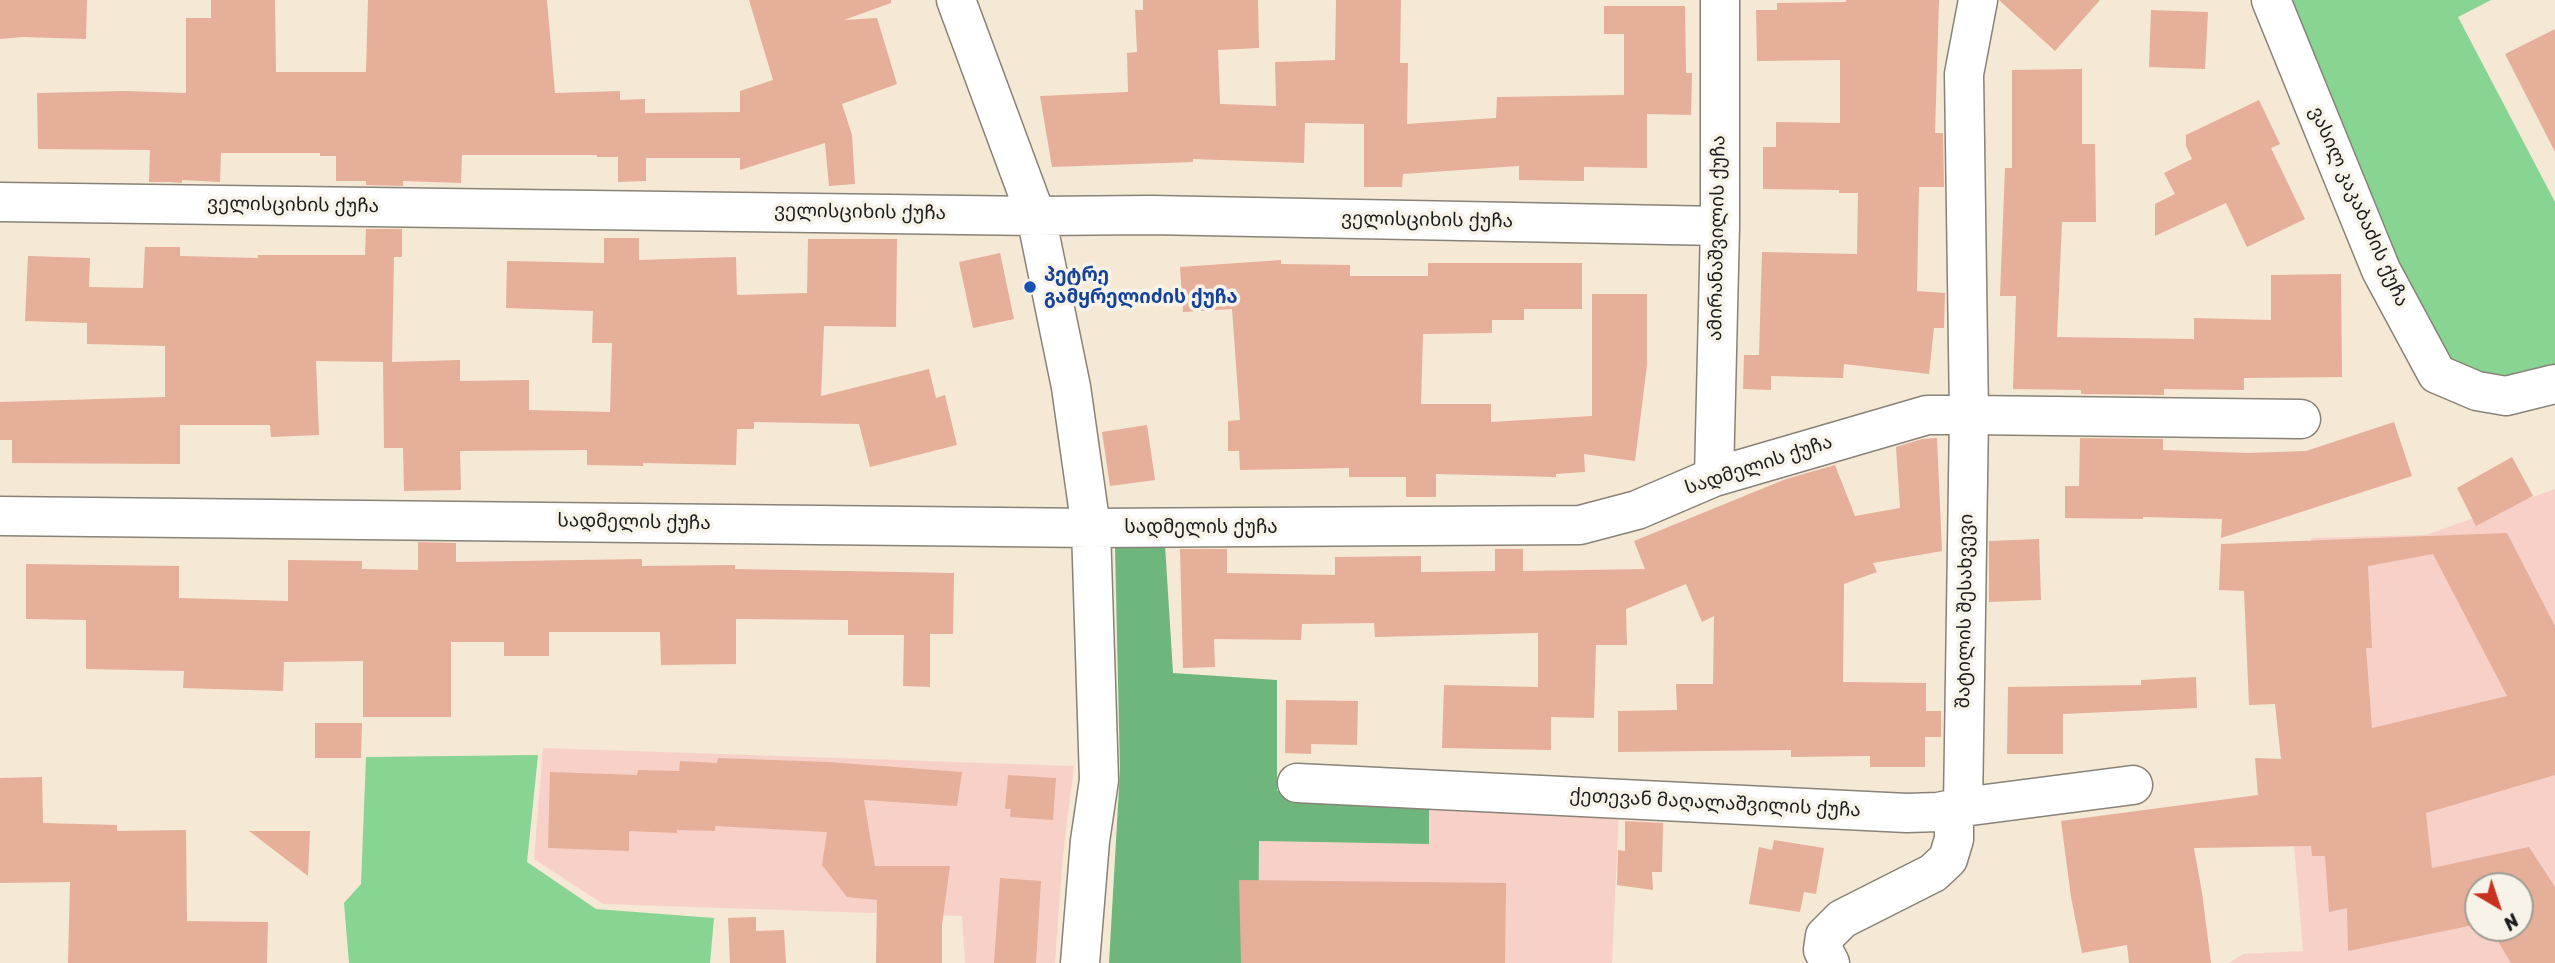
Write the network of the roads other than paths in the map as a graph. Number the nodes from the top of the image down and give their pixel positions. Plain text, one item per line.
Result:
1 (956, 0) edge
2 (1720, 0) edge
3 (1978, 0) edge
4 (2271, 0) edge
5 (0, 202) edge
6 (1036, 216) junction
7 (1720, 226) junction
8 (2555, 384) edge
9 (1969, 415) junction
10 (2301, 419) dead end
11 (1714, 477) junction
12 (0, 516) edge
13 (1091, 528) junction
14 (1297, 783) dead end
15 (2133, 785) dead end
16 (1959, 808) junction
17 (1080, 963) edge
18 (1830, 963) edge

1 - 6 street
2 - 7 street, ამირანაშვილის ქუჩა
3 - 9 street
4 - 8 street, ვასილ კაკაბაძის ქუჩა
5 - 6 street, ველისციხის ქუჩა
6 - 7 street, ველისციხის ქუჩა
6 - 13 street
7 - 11 street, ამირანაშვილის ქუჩა
9 - 10 street, სადმელის ქუჩა
9 - 11 street, სადმელის ქუჩა
9 - 16 street, შატილის შესახვევი
11 - 13 street, სადმელის ქუჩა
12 - 13 street, სადმელის ქუჩა
13 - 17 street
14 - 16 street, ქეთევან მაღალაშვილის ქუჩა
15 - 16 street, ქეთევან მაღალაშვილის ქუჩა
16 - 18 street, შატილის შესახვევი

